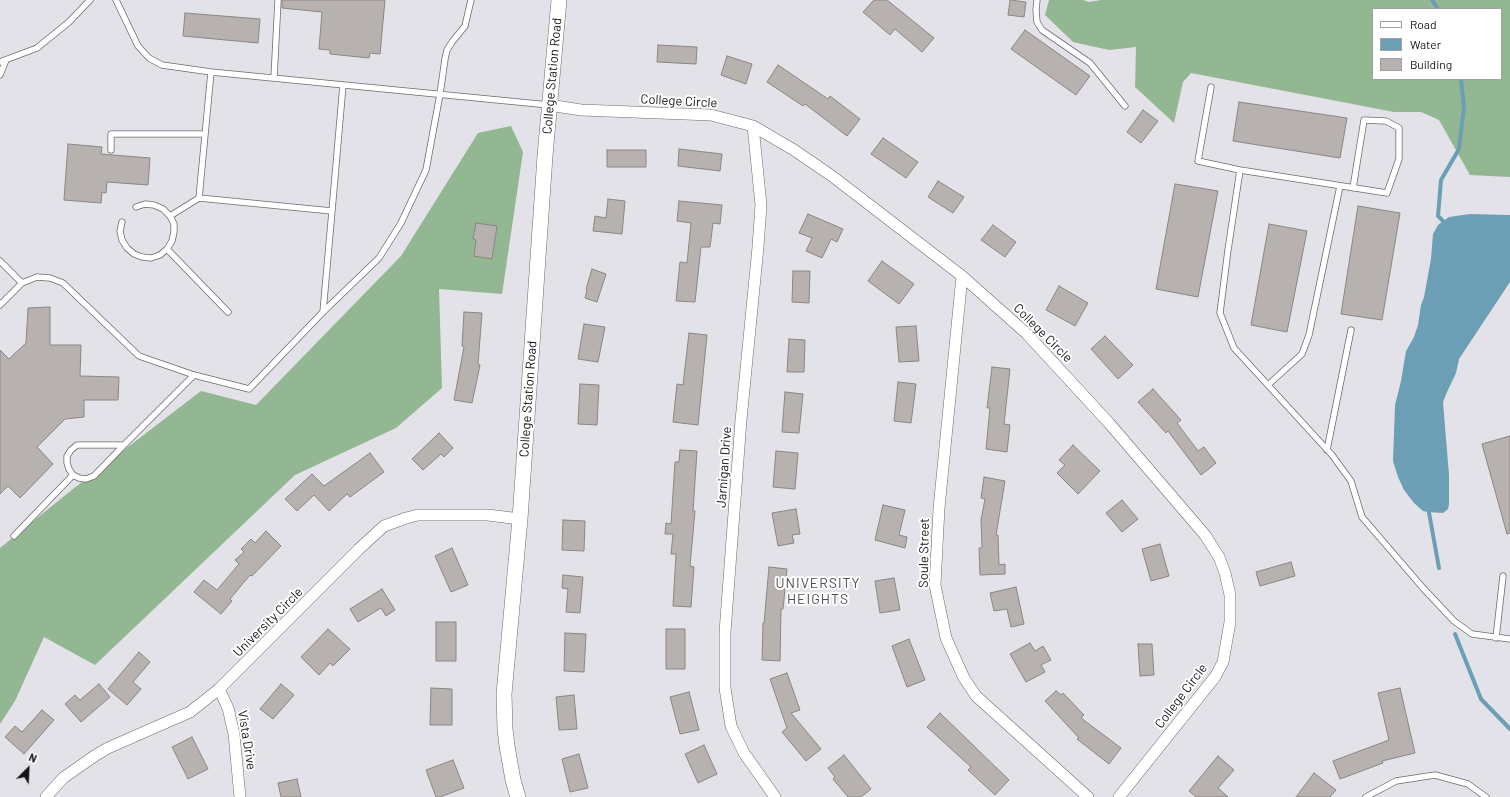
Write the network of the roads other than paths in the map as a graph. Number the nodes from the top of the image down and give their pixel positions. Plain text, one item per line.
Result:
1 (90, 0) edge
2 (116, 0) edge
3 (278, 0) edge
4 (471, 0) edge
5 (559, 0) edge
6 (1037, 0) edge
7 (6, 60) junction
8 (0, 62) edge
9 (211, 72) junction
10 (0, 75) edge
11 (274, 78) junction
12 (344, 85) junction
13 (1211, 87) dead end
14 (440, 94) junction
15 (549, 105) junction
16 (1125, 106) dead end
17 (754, 126) junction
18 (205, 134) junction
19 (111, 150) dead end
20 (1240, 170) junction
21 (1340, 186) junction
22 (1353, 188) junction
23 (199, 198) junction
24 (136, 207) dead end
25 (332, 211) junction
26 (170, 216) junction
27 (122, 222) dead end
28 (167, 249) junction
29 (0, 261) edge
30 (962, 276) junction
31 (22, 283) junction
32 (0, 305) edge
33 (228, 312) dead end
34 (323, 312) junction
35 (1351, 330) dead end
36 (194, 375) junction
37 (1268, 385) junction
38 (124, 445) junction
39 (1327, 450) junction
40 (73, 475) junction
41 (520, 519) junction
42 (14, 536) dead end
43 (1503, 576) dead end
44 (1496, 638) junction
45 (1510, 640) edge
46 (219, 689) junction
47 (46, 797) edge
48 (240, 797) edge
49 (518, 797) edge
50 (775, 797) edge
51 (1088, 797) edge
52 (1119, 797) edge
53 (1366, 797) edge
54 (1486, 797) edge

1 - 7 lane
2 - 9 lane
3 - 11 lane
4 - 14 lane
5 - 15 main road, College Station Road
6 - 16 lane
7 - 8 lane
7 - 10 lane
9 - 11 lane
9 - 18 lane
11 - 12 lane
12 - 14 lane
12 - 25 lane
13 - 20 lane
14 - 15 lane
14 - 34 lane
15 - 17 street, College Circle
15 - 41 main road, College Station Road
17 - 30 street, College Circle
17 - 50 street, Jarnigan Drive
18 - 19 lane
18 - 23 lane
20 - 21 lane
20 - 37 lane
21 - 22 lane
21 - 37 lane
22 - 22 lane
23 - 25 lane
23 - 26 lane
24 - 26 lane
25 - 34 lane
26 - 28 lane
27 - 28 lane
28 - 33 lane
29 - 31 lane
30 - 51 street, Soule Street
30 - 52 street, College Circle
31 - 32 lane
31 - 36 lane
34 - 36 lane
35 - 39 lane
36 - 38 lane
37 - 39 lane
38 - 40 lane
38 - 40 lane
39 - 44 lane
40 - 42 lane
41 - 46 street, University Circle
41 - 49 main road, College Station Road
43 - 44 lane
44 - 45 lane
46 - 47 street, University Circle
46 - 48 street, Vista Drive
53 - 54 lane

